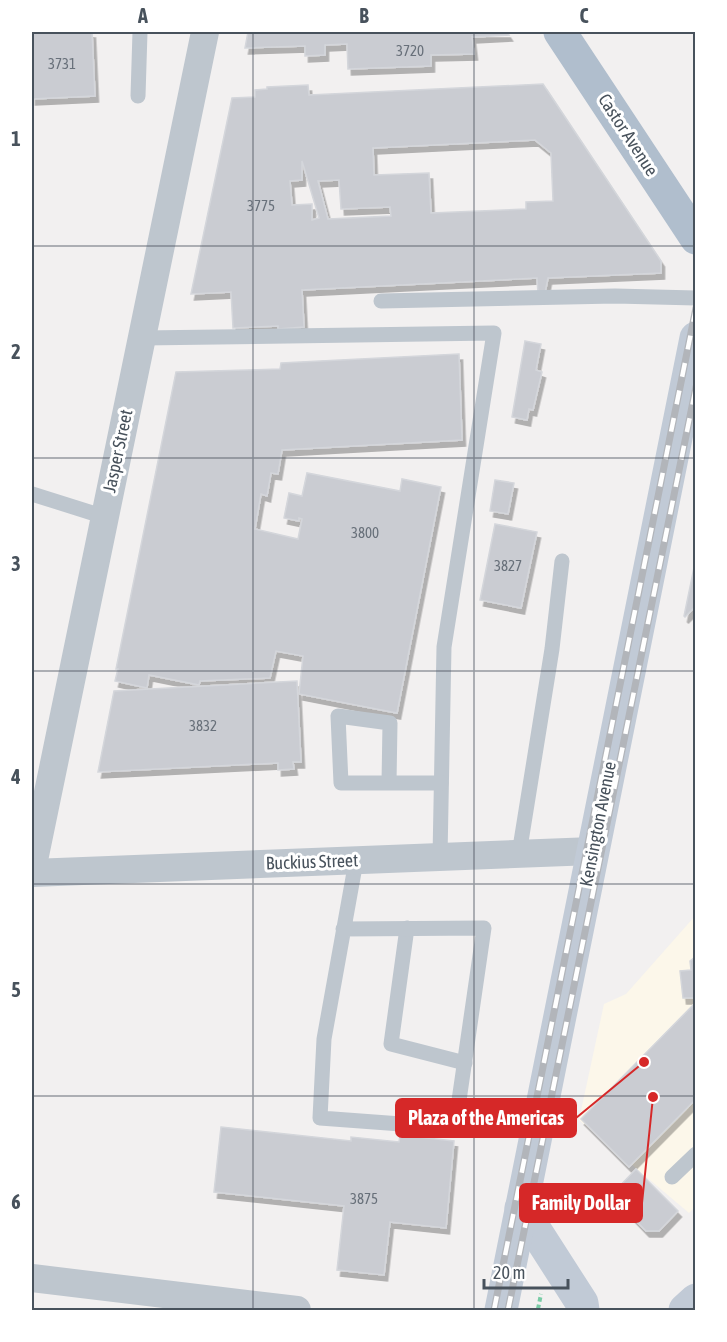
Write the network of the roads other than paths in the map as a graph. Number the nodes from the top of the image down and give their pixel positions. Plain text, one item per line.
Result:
1 (140, 32) edge
2 (205, 32) edge
3 (560, 32) edge
4 (138, 96) dead end
5 (696, 238) edge
6 (696, 298) edge
7 (381, 301) dead end
8 (142, 338) junction
9 (696, 338) edge
10 (32, 494) edge
11 (105, 517) junction
12 (562, 561) dead end
13 (389, 783) junction
14 (441, 783) junction
15 (592, 851) junction
16 (519, 854) junction
17 (440, 857) junction
18 (356, 861) junction
19 (32, 871) edge
20 (407, 928) junction
21 (343, 929) junction
22 (465, 1063) junction
23 (696, 1154) edge
24 (672, 1177) dead end
25 (521, 1208) junction
26 (32, 1278) edge
27 (696, 1300) edge
28 (297, 1311) edge
29 (501, 1311) edge
30 (583, 1311) edge
31 (685, 1311) edge

1 - 4 lane
2 - 8 street, Jasper Street
3 - 5 main road, Castor Avenue
6 - 7 lane
8 - 11 street, Jasper Street
8 - 14 lane
9 - 15 street, Kensington Avenue
10 - 11 lane
11 - 19 street, Jasper Street
12 - 16 lane
13 - 13 lane
13 - 14 lane
14 - 17 lane
15 - 16 street, Buckius Street
15 - 25 street, Kensington Avenue
16 - 17 street, Buckius Street
17 - 18 street, Buckius Street
18 - 19 street, Buckius Street
18 - 21 lane
20 - 21 lane
20 - 22 lane
20 - 22 lane
21 - 22 lane
23 - 24 lane
25 - 29 street, Kensington Avenue
25 - 30 street
26 - 28 street
27 - 31 street

